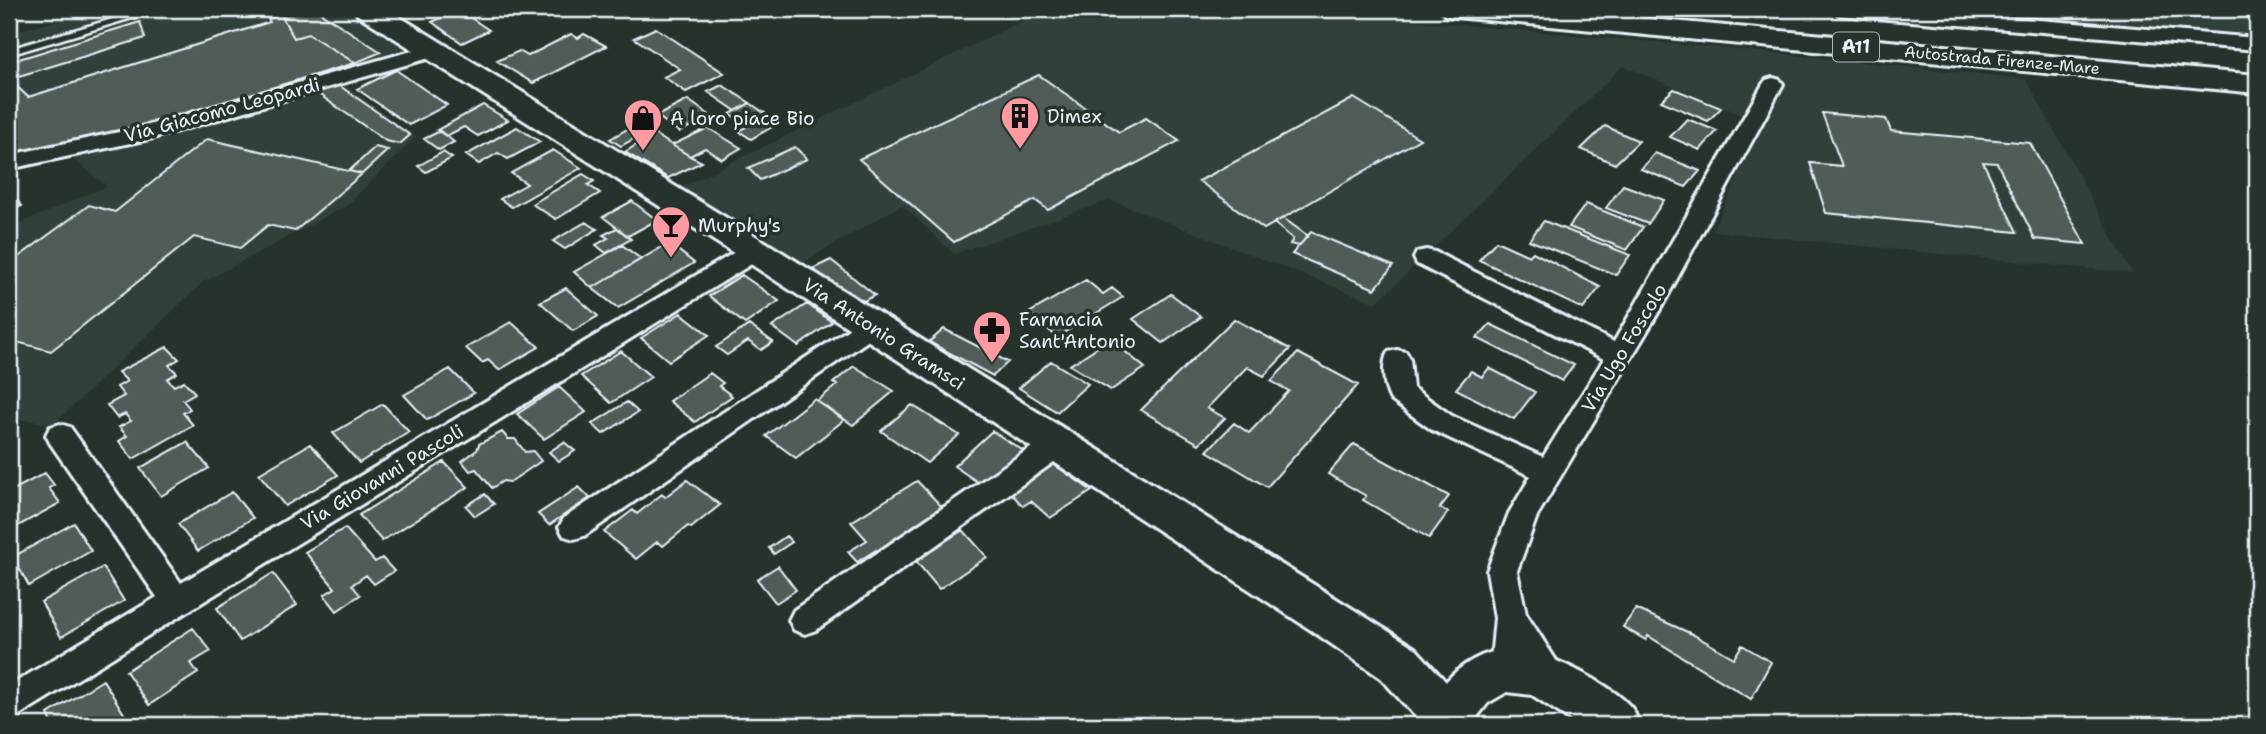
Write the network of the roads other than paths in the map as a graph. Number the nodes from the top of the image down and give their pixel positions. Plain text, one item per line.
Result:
1 (157, 9) edge
2 (368, 9) edge
3 (1455, 9) edge
4 (1607, 9) edge
5 (1840, 9) edge
6 (2257, 44) edge
7 (433, 51) junction
8 (9, 52) edge
9 (2257, 65) edge
10 (1773, 84) dead end
11 (2257, 84) edge
12 (9, 162) edge
13 (755, 251) junction
14 (1426, 258) dead end
15 (870, 327) junction
16 (1620, 356) junction
17 (1397, 359) dead end
18 (60, 435) dead end
19 (1058, 444) junction
20 (1549, 472) junction
21 (574, 527) dead end
22 (177, 601) junction
23 (1511, 618) junction
24 (805, 620) dead end
25 (1554, 682) junction
26 (1471, 700) edge
27 (9, 703) edge
28 (1615, 725) edge

1 - 8 lane
2 - 7 main road, Via Antonio Gramsci
3 - 11 main road, Autostrada Firenze-Mare / A11
4 - 9 main road, Autostrada Firenze-Mare / A11
5 - 6 street
7 - 12 street, Via Giacomo Leopardi
7 - 13 main road, Via Antonio Gramsci
10 - 16 street, Via Ugo Foscolo
13 - 15 main road, Via Antonio Gramsci
13 - 22 street, Via Giovanni Pascoli
14 - 16 street
15 - 19 main road, Via Antonio Gramsci
15 - 21 street
16 - 20 street, Via Ugo Foscolo
17 - 20 street
18 - 22 street
19 - 24 street
19 - 26 main road, Via Antonio Gramsci
20 - 23 street, Via Ugo Foscolo
22 - 27 street, Via Giovanni Pascoli
23 - 25 street, Via Ugo Foscolo
23 - 26 street, Via Ugo Foscolo
25 - 26 main road
25 - 28 main road

